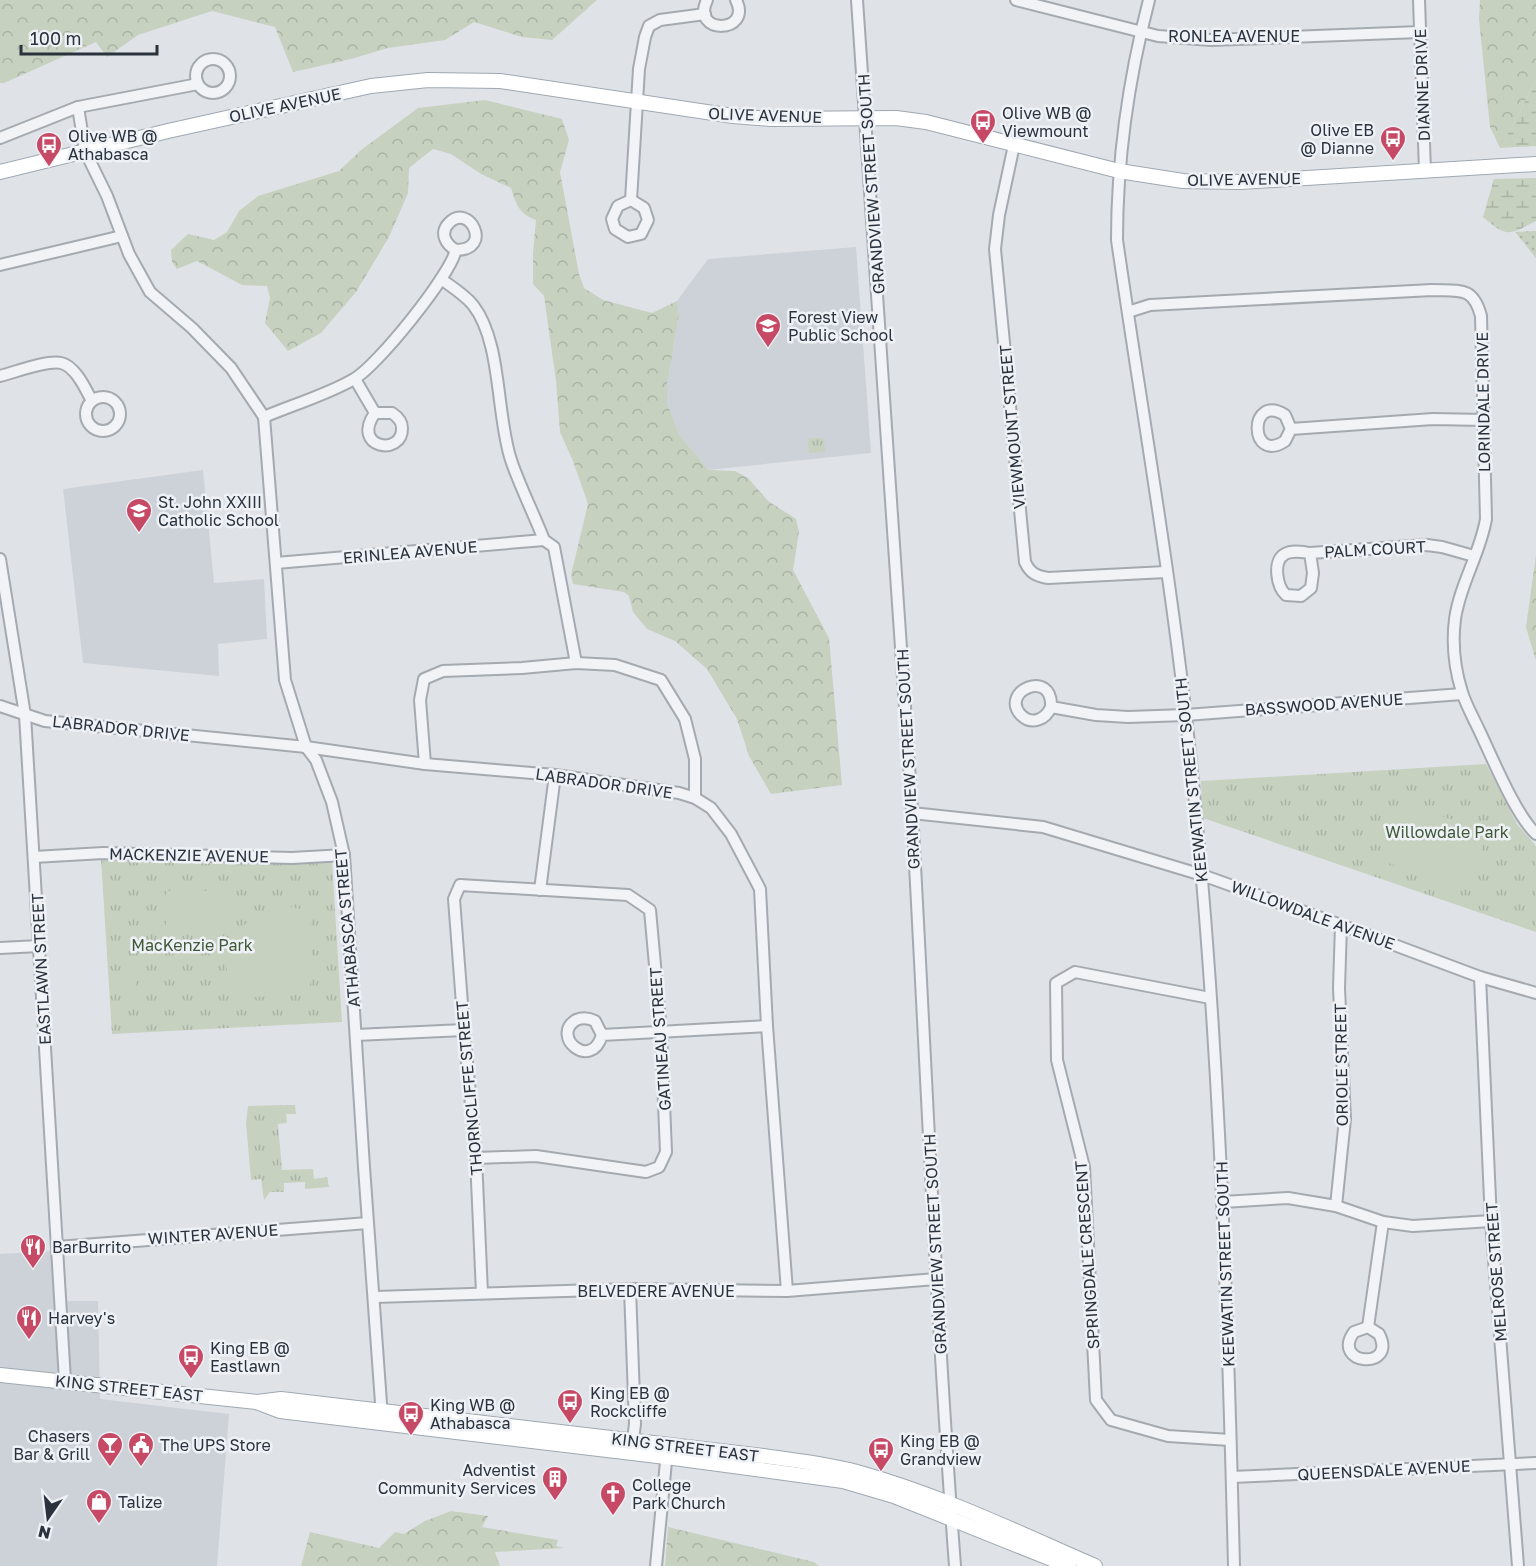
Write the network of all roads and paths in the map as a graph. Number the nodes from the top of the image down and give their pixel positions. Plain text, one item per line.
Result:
1 (707, 0) edge
2 (736, 0) edge
3 (857, 0) edge
4 (1016, 0) edge
5 (1149, 0) edge
6 (1419, 0) edge
7 (705, 14) junction
8 (1140, 32) junction
9 (1420, 32) junction
10 (198, 84) dead end
11 (637, 102) junction
12 (78, 107) junction
13 (866, 117) junction
14 (0, 138) edge
15 (1014, 145) junction
16 (86, 150) junction
17 (1536, 164) edge
18 (1119, 171) junction
19 (1425, 171) junction
20 (0, 172) edge
21 (631, 201) dead end
22 (122, 236) junction
23 (456, 250) dead end
24 (0, 265) edge
25 (441, 279) junction
26 (1128, 312) junction
27 (0, 376) edge
28 (355, 379) junction
29 (91, 399) dead end
30 (375, 413) dead end
31 (264, 417) junction
32 (1484, 420) junction
33 (1291, 429) dead end
34 (544, 540) junction
35 (1310, 553) junction
36 (1474, 556) junction
37 (0, 559) edge
38 (276, 563) junction
39 (1166, 572) junction
40 (576, 663) junction
41 (1462, 694) junction
42 (0, 706) edge
43 (1051, 707) dead end
44 (25, 715) junction
45 (1186, 715) junction
46 (306, 747) junction
47 (425, 764) junction
48 (555, 775) junction
49 (695, 798) junction
50 (912, 813) junction
51 (1536, 834) edge
52 (344, 855) junction
53 (34, 857) junction
54 (1202, 875) junction
55 (540, 890) junction
56 (1341, 925) junction
57 (39, 946) junction
58 (0, 948) edge
59 (1480, 977) junction
60 (1536, 993) edge
61 (1210, 998) junction
62 (767, 1026) junction
63 (464, 1030) junction
64 (661, 1031) junction
65 (356, 1035) junction
66 (602, 1035) dead end
67 (476, 1158) junction
68 (1223, 1202) junction
69 (1336, 1206) junction
70 (1491, 1221) junction
71 (1383, 1222) junction
72 (368, 1223) junction
73 (57, 1247) junction
74 (936, 1279) junction
75 (630, 1289) junction
76 (787, 1291) junction
77 (483, 1293) junction
78 (375, 1297) junction
79 (1368, 1327) dead end
80 (0, 1375) edge
81 (65, 1381) junction
82 (382, 1417) junction
83 (1230, 1440) junction
84 (632, 1447) junction
85 (667, 1451) junction
86 (1536, 1463) edge
87 (1510, 1464) junction
88 (1232, 1477) junction
89 (951, 1511) junction
90 (656, 1566) edge
91 (955, 1566) edge
92 (1069, 1566) edge
93 (1095, 1566) edge
94 (1234, 1566) edge
95 (1518, 1566) edge

1 - 7 street
2 - 7 street
3 - 13 street, GRANDVIEW STREET SOUTH
4 - 8 street, RONLEA AVENUE
5 - 8 street, KEEWATIN STREET SOUTH
6 - 9 street, DIANNE DRIVE
7 - 11 street
8 - 9 street, RONLEA AVENUE
8 - 18 street, KEEWATIN STREET SOUTH
9 - 19 street, DIANNE DRIVE
10 - 12 street
11 - 13 main road, OLIVE AVENUE
11 - 16 main road, OLIVE AVENUE
11 - 21 street
12 - 14 street
12 - 16 street, ATHABASCA STREET
13 - 15 main road, OLIVE AVENUE
13 - 50 street, GRANDVIEW STREET SOUTH
15 - 18 main road, OLIVE AVENUE
15 - 39 street, VIEWMOUNT STREET
16 - 20 main road, OLIVE AVENUE
16 - 22 street, ATHABASCA STREET
17 - 19 main road, OLIVE AVENUE
18 - 19 main road, OLIVE AVENUE
18 - 26 street, KEEWATIN STREET SOUTH
22 - 24 street
22 - 31 street, ATHABASCA STREET
23 - 25 street
25 - 28 street
25 - 34 street
26 - 32 street, LORINDALE DRIVE
26 - 39 street, KEEWATIN STREET SOUTH
27 - 29 street
28 - 30 street
28 - 31 street
31 - 38 street, ATHABASCA STREET
32 - 33 street
32 - 36 street, LORINDALE DRIVE
34 - 38 street, ERINLEA AVENUE
34 - 40 street
35 - 35 street, PALM COURT
35 - 36 street, PALM COURT
36 - 41 street, LORINDALE DRIVE
37 - 44 street, EASTLAWN STREET
38 - 46 street, ATHABASCA STREET
39 - 45 street, KEEWATIN STREET SOUTH
40 - 47 street
40 - 49 street
41 - 45 street, BASSWOOD AVENUE
41 - 51 street, LORINDALE DRIVE
42 - 44 street, LABRADOR DRIVE
43 - 45 street, BASSWOOD AVENUE
44 - 46 street, LABRADOR DRIVE
44 - 53 street, EASTLAWN STREET
45 - 54 street, KEEWATIN STREET SOUTH
46 - 47 street, LABRADOR DRIVE
46 - 52 street, ATHABASCA STREET
47 - 48 street, LABRADOR DRIVE
48 - 49 street, LABRADOR DRIVE
48 - 55 street
49 - 62 street, LABRADOR DRIVE
50 - 54 street, WILLOWDALE AVENUE
50 - 74 street, GRANDVIEW STREET SOUTH
52 - 53 street, MACKENZIE AVENUE
52 - 65 street, ATHABASCA STREET
53 - 57 street, EASTLAWN STREET
54 - 56 street, WILLOWDALE AVENUE
54 - 61 street, KEEWATIN STREET SOUTH
55 - 63 street, THORNCLIFFE STREET
55 - 64 street, GATINEAU STREET
56 - 59 street, WILLOWDALE AVENUE
56 - 69 street, ORIOLE STREET
57 - 58 street
57 - 73 street, EASTLAWN STREET
59 - 60 street, WILLOWDALE AVENUE
59 - 70 street, MELROSE STREET
61 - 68 street, KEEWATIN STREET SOUTH
61 - 83 street, SPRINGDALE CRESCENT
62 - 64 street
62 - 76 street, LABRADOR DRIVE
63 - 65 street
63 - 67 street, THORNCLIFFE STREET
64 - 66 street
64 - 67 street, GATINEAU STREET
65 - 72 street, ATHABASCA STREET
67 - 77 street, THORNCLIFFE STREET
68 - 69 street
68 - 83 street, KEEWATIN STREET SOUTH
69 - 71 street
70 - 71 street
70 - 87 street, MELROSE STREET
71 - 79 street
72 - 73 street, WINTER AVENUE
72 - 78 street, ATHABASCA STREET
73 - 81 street, EASTLAWN STREET
74 - 76 street, BELVEDERE AVENUE
74 - 89 street, GRANDVIEW STREET SOUTH
75 - 76 street, BELVEDERE AVENUE
75 - 77 street, BELVEDERE AVENUE
75 - 84 street
77 - 78 street, BELVEDERE AVENUE
78 - 82 street, ATHABASCA STREET
80 - 81 main road, KING STREET EAST
81 - 82 main road, KING STREET EAST
82 - 84 main road, KING STREET EAST
83 - 88 street, KEEWATIN STREET SOUTH
84 - 85 main road, KING STREET EAST
85 - 89 main road, KING STREET EAST
85 - 90 street
86 - 87 street, QUEENSDALE AVENUE
87 - 88 street, QUEENSDALE AVENUE
87 - 95 street, MELROSE STREET
88 - 94 street, KEEWATIN STREET SOUTH
89 - 91 street, GRANDVIEW STREET SOUTH
89 - 92 main road, KING STREET EAST
89 - 93 main road, KING STREET EAST

